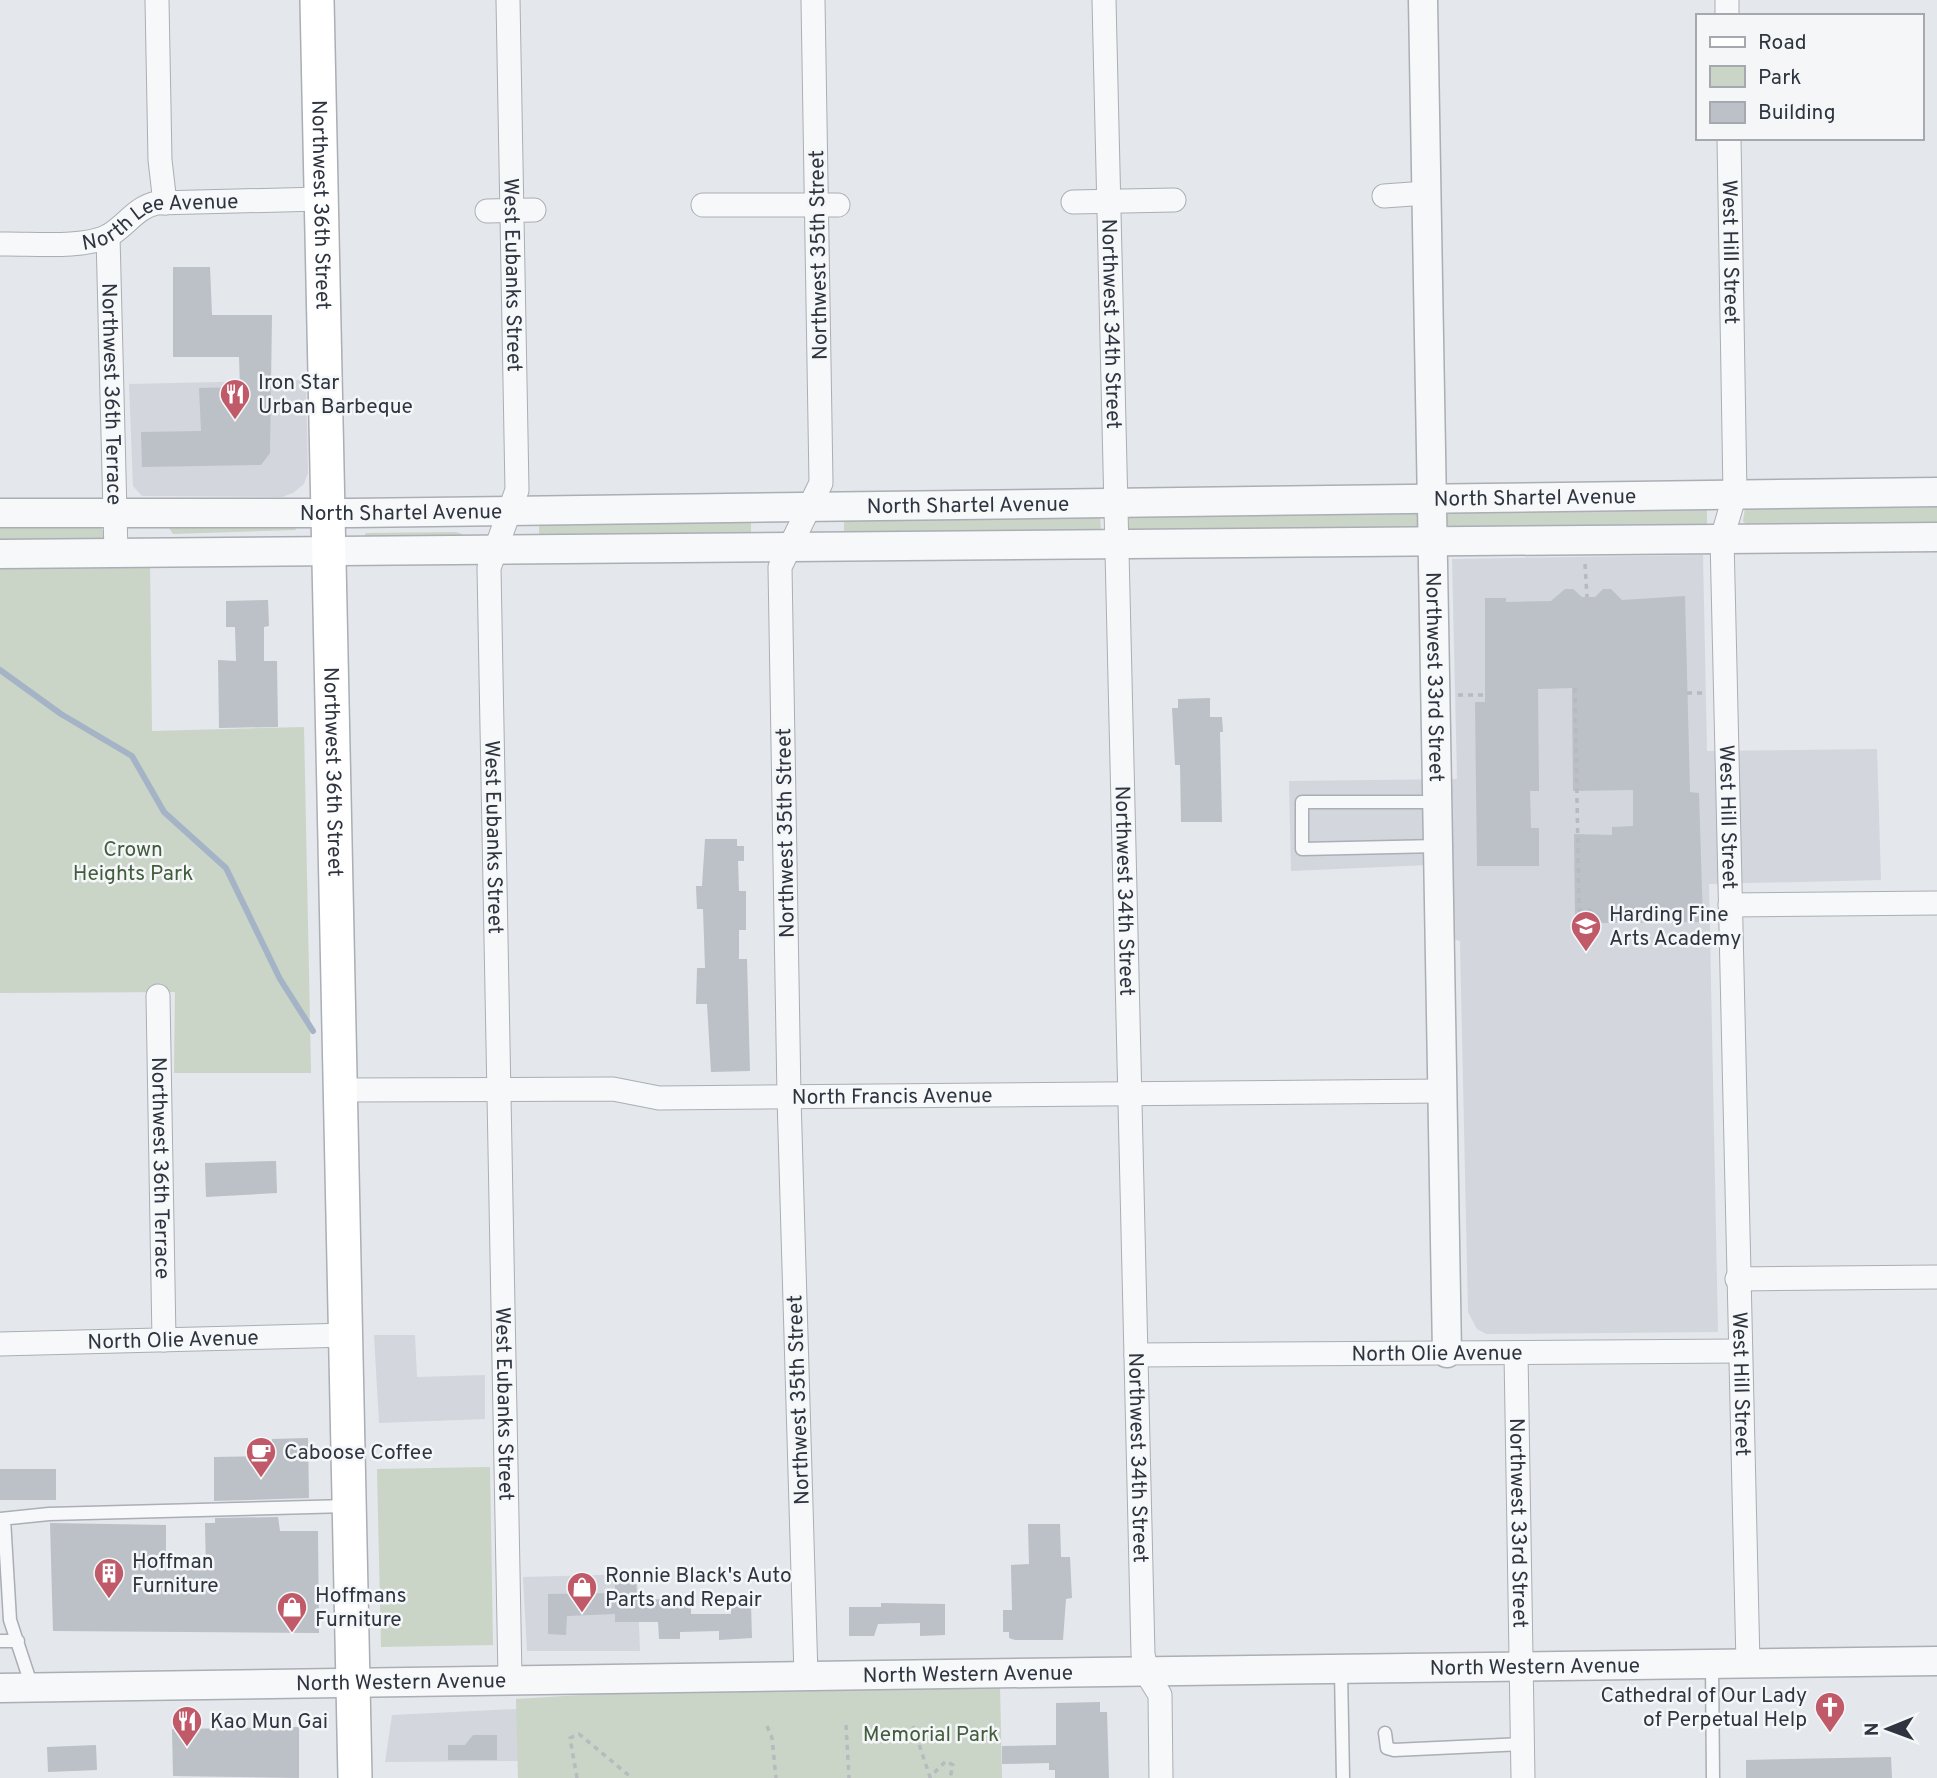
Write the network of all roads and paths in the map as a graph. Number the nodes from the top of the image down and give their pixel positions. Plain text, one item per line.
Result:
1 (157, 0) edge
2 (317, 0) edge
3 (508, 0) edge
4 (813, 0) edge
5 (1104, 0) edge
6 (1423, 0) edge
7 (1729, 140) edge
8 (1426, 193) junction
9 (1384, 196) dead end
10 (321, 199) junction
11 (1174, 200) dead end
12 (1108, 201) junction
13 (1073, 202) dead end
14 (165, 203) junction
15 (702, 205) dead end
16 (827, 205) junction
17 (487, 211) dead end
18 (522, 211) junction
19 (108, 236) junction
20 (0, 244) edge
21 (1937, 492) edge
22 (1735, 494) junction
23 (1431, 497) junction
24 (1114, 502) junction
25 (810, 507) junction
26 (510, 510) junction
27 (116, 512) junction
28 (327, 512) junction
29 (0, 513) edge
30 (1937, 537) edge
31 (1722, 538) junction
32 (1583, 539) junction
33 (1432, 541) junction
34 (1115, 544) junction
35 (791, 545) junction
36 (495, 549) junction
37 (328, 551) junction
38 (116, 553) junction
39 (0, 554) edge
40 (1587, 597) dead end
41 (1575, 688) dead end
42 (1687, 693) dead end
43 (1706, 693) dead end
44 (1450, 695) dead end
45 (1485, 695) dead end
46 (1437, 802) junction
47 (1438, 846) junction
48 (1937, 903) edge
49 (1730, 905) junction
50 (1595, 911) dead end
51 (158, 996) dead end
52 (342, 1090) junction
53 (498, 1090) junction
54 (1443, 1091) junction
55 (1129, 1092) junction
56 (789, 1097) junction
57 (1937, 1277) edge
58 (1737, 1279) junction
59 (348, 1335) junction
60 (164, 1340) junction
61 (0, 1344) edge
62 (1739, 1351) junction
63 (1447, 1353) junction
64 (1516, 1353) junction
65 (1136, 1355) junction
66 (349, 1506) junction
67 (2, 1519) edge
68 (18, 1640) junction
69 (0, 1641) edge
70 (1937, 1661) edge
71 (1712, 1664) junction
72 (1748, 1664) junction
73 (1521, 1668) junction
74 (1341, 1671) junction
75 (1147, 1674) junction
76 (806, 1676) junction
77 (510, 1678) junction
78 (352, 1681) junction
79 (32, 1687) junction
80 (0, 1688) edge
81 (846, 1725) dead end
82 (767, 1726) dead end
83 (913, 1726) dead end
84 (1385, 1733) dead end
85 (1522, 1744) junction
86 (929, 1777) edge
87 (355, 1778) edge
88 (577, 1778) edge
89 (632, 1778) edge
90 (776, 1778) edge
91 (849, 1778) edge
92 (950, 1778) edge
93 (1161, 1778) edge
94 (1343, 1778) edge
95 (1523, 1778) edge
96 (1713, 1778) edge

1 - 14 street
2 - 10 main road, Northwest 36th Street
3 - 18 street, West Eubanks Street
4 - 16 street, Northwest 35th Street
5 - 12 street, Northwest 34th Street
6 - 8 street, Northwest 33rd Street
7 - 22 street, West Hill Street
8 - 9 street
8 - 23 street, Northwest 33rd Street
10 - 14 street, North Lee Avenue
10 - 28 main road, Northwest 36th Street
11 - 12 street
12 - 13 street
12 - 24 street, Northwest 34th Street
14 - 19 street, North Lee Avenue
15 - 16 street
16 - 25 street, Northwest 35th Street
17 - 18 street
18 - 26 street, West Eubanks Street
19 - 20 street, North Lee Avenue
19 - 27 street, Northwest 36th Terrace
21 - 22 street, North Shartel Avenue
22 - 23 street, North Shartel Avenue
22 - 31 street, West Hill Street
23 - 24 street, North Shartel Avenue
23 - 33 street, Northwest 33rd Street
24 - 25 street, North Shartel Avenue
24 - 34 street, Northwest 34th Street
25 - 26 street, North Shartel Avenue
25 - 35 street, Northwest 35th Street
26 - 28 street, North Shartel Avenue
26 - 36 street, West Eubanks Street
27 - 28 street, North Shartel Avenue
27 - 29 street, North Shartel Avenue
27 - 38 street, Northwest 36th Terrace
28 - 37 main road, Northwest 36th Street
30 - 31 street, North Shartel Avenue
31 - 32 street, North Shartel Avenue
31 - 49 street, West Hill Street
32 - 33 street, North Shartel Avenue
32 - 40 path
33 - 34 street, North Shartel Avenue
33 - 46 street, Northwest 33rd Street
34 - 35 street, North Shartel Avenue
34 - 55 street, Northwest 34th Street
35 - 36 street, North Shartel Avenue
35 - 56 street, Northwest 35th Street
36 - 37 street, North Shartel Avenue
36 - 53 street, West Eubanks Street
37 - 38 street, North Shartel Avenue
37 - 52 main road, Northwest 36th Street
38 - 39 street, North Shartel Avenue
41 - 50 path
42 - 43 path
44 - 45 path
46 - 47 street, Northwest 33rd Street
46 - 47 lane
47 - 54 street, Northwest 33rd Street
48 - 49 street
49 - 58 street, West Hill Street
51 - 60 street, Northwest 36th Terrace
52 - 53 street, North Francis Avenue
52 - 59 main road, Northwest 36th Street
53 - 56 street, North Francis Avenue
53 - 77 street, West Eubanks Street
54 - 55 street, North Francis Avenue
54 - 63 street, Northwest 33rd Street
55 - 56 street, North Francis Avenue
55 - 65 street, Northwest 34th Street
56 - 76 street, Northwest 35th Street
57 - 58 street
58 - 62 street, West Hill Street
59 - 60 street, North Olie Avenue
59 - 66 main road, Northwest 36th Street
60 - 61 street, North Olie Avenue
62 - 64 street, North Olie Avenue
62 - 72 street, West Hill Street
63 - 64 street, North Olie Avenue
63 - 65 street, North Olie Avenue
64 - 73 street, Northwest 33rd Street
65 - 75 street, Northwest 34th Street
66 - 67 lane
66 - 78 main road, Northwest 36th Street
67 - 68 lane
68 - 69 lane
68 - 79 lane
70 - 72 street, North Western Avenue
71 - 72 street, North Western Avenue
71 - 73 street, North Western Avenue
71 - 96 lane
73 - 74 street, North Western Avenue
73 - 85 street, Northwest 33rd Street
74 - 75 street, North Western Avenue
74 - 94 lane
75 - 76 street, North Western Avenue
75 - 93 street, Northwest 34th Street
76 - 77 street, North Western Avenue
77 - 78 street, North Western Avenue
78 - 79 street, North Western Avenue
78 - 87 main road
79 - 80 street, North Western Avenue
81 - 91 path
82 - 90 path
83 - 86 path
84 - 85 lane
85 - 95 street, Northwest 33rd Street
86 - 92 path
88 - 89 path

